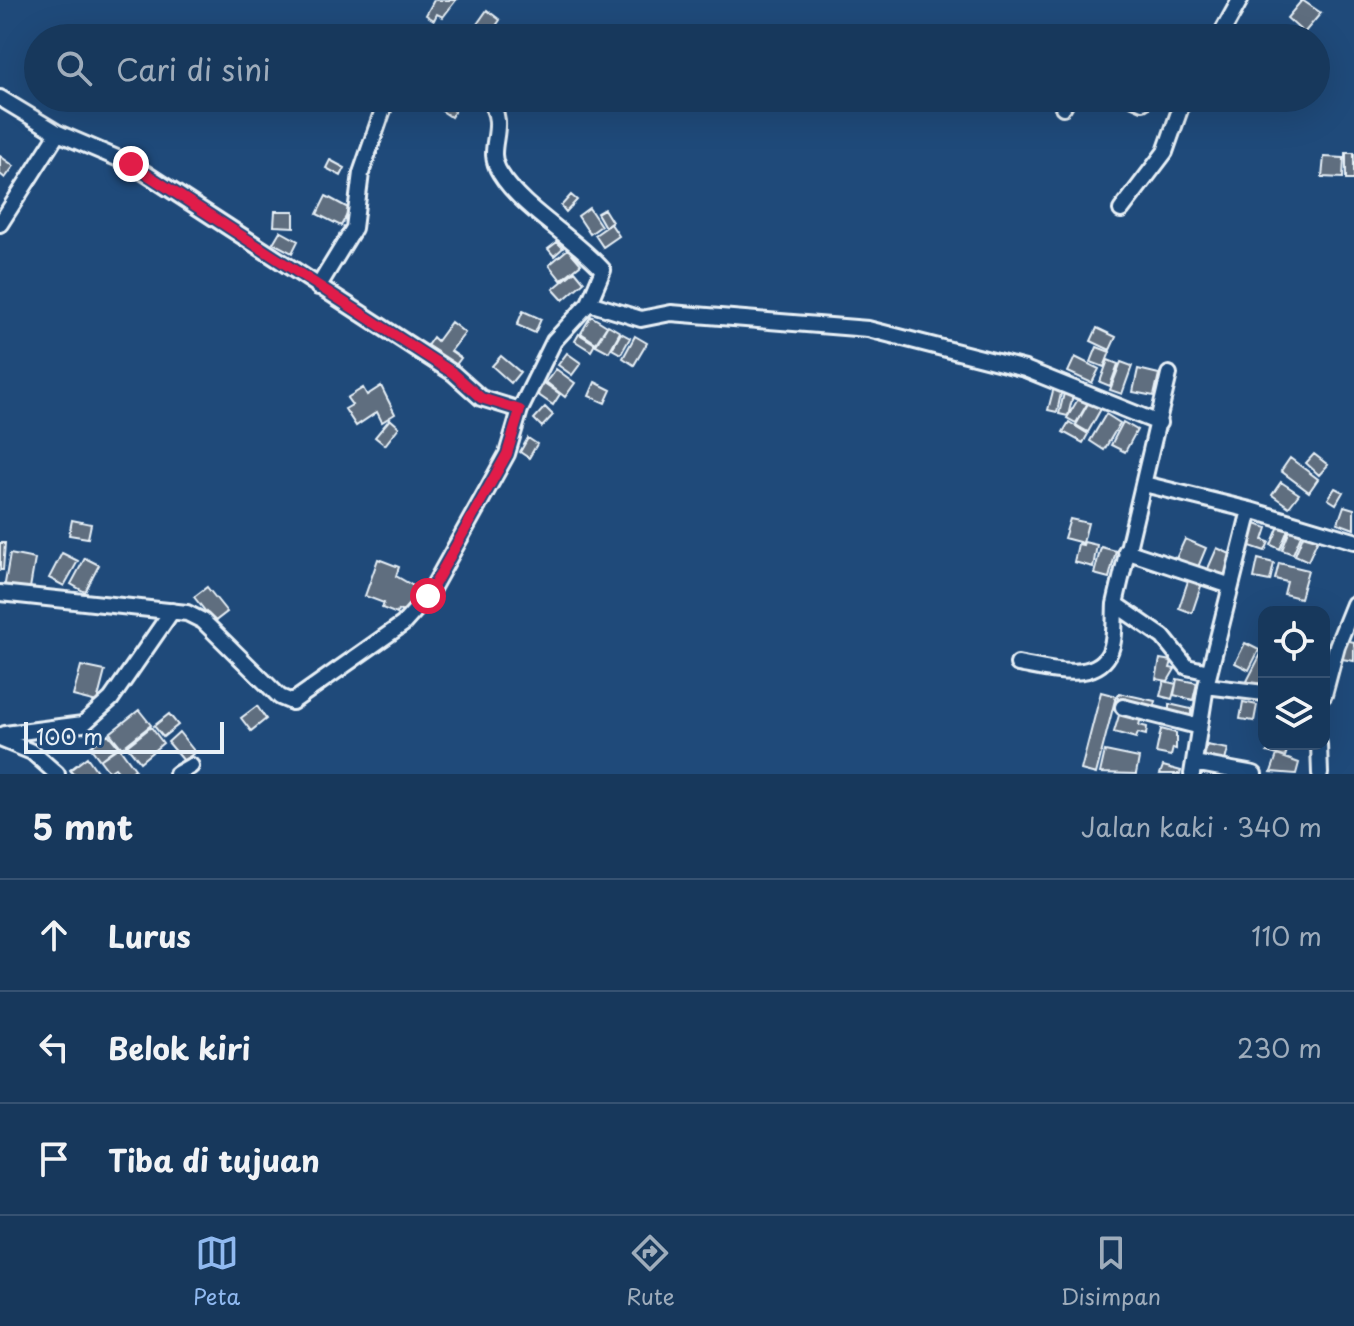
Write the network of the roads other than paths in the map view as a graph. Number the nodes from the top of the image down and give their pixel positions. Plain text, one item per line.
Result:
1 (1240, 0) edge
2 (1227, 24) edge
3 (0, 98) edge
4 (382, 112) edge
5 (497, 112) edge
6 (1179, 112) edge
7 (58, 133) junction
8 (1121, 210) dead end
9 (0, 224) edge
10 (318, 287) junction
11 (589, 303) junction
12 (1169, 374) dead end
13 (520, 410) junction
14 (1159, 423) junction
15 (1144, 484) junction
16 (1250, 510) junction
17 (1354, 541) edge
18 (1126, 551) junction
19 (1231, 586) junction
20 (0, 593) edge
21 (1115, 604) junction
22 (1354, 604) edge
23 (172, 611) junction
24 (1018, 664) dead end
25 (1331, 676) joint
26 (1208, 679) junction
27 (1330, 680) edge
28 (1258, 692) edge
29 (1123, 707) dead end
30 (1197, 726) junction
31 (0, 739) edge
32 (1319, 750) edge
33 (191, 766) dead end
34 (1193, 769) edge
35 (57, 774) edge
36 (177, 774) edge
37 (1254, 774) edge
38 (1320, 774) edge

1 - 2 street
3 - 7 street
4 - 10 street
5 - 11 street
6 - 8 street
7 - 9 street
7 - 10 street
10 - 13 street
11 - 13 street
11 - 14 street
12 - 14 street
13 - 23 street
14 - 15 street
15 - 16 street
15 - 18 street
16 - 17 street
16 - 19 street
18 - 19 street
18 - 21 street
19 - 26 street
20 - 23 street
21 - 24 street
21 - 26 street
22 - 25 street
23 - 31 street
25 - 27 street
26 - 28 street
26 - 30 street
29 - 30 street
30 - 34 street
31 - 35 street
32 - 38 street
33 - 36 street
34 - 37 street

